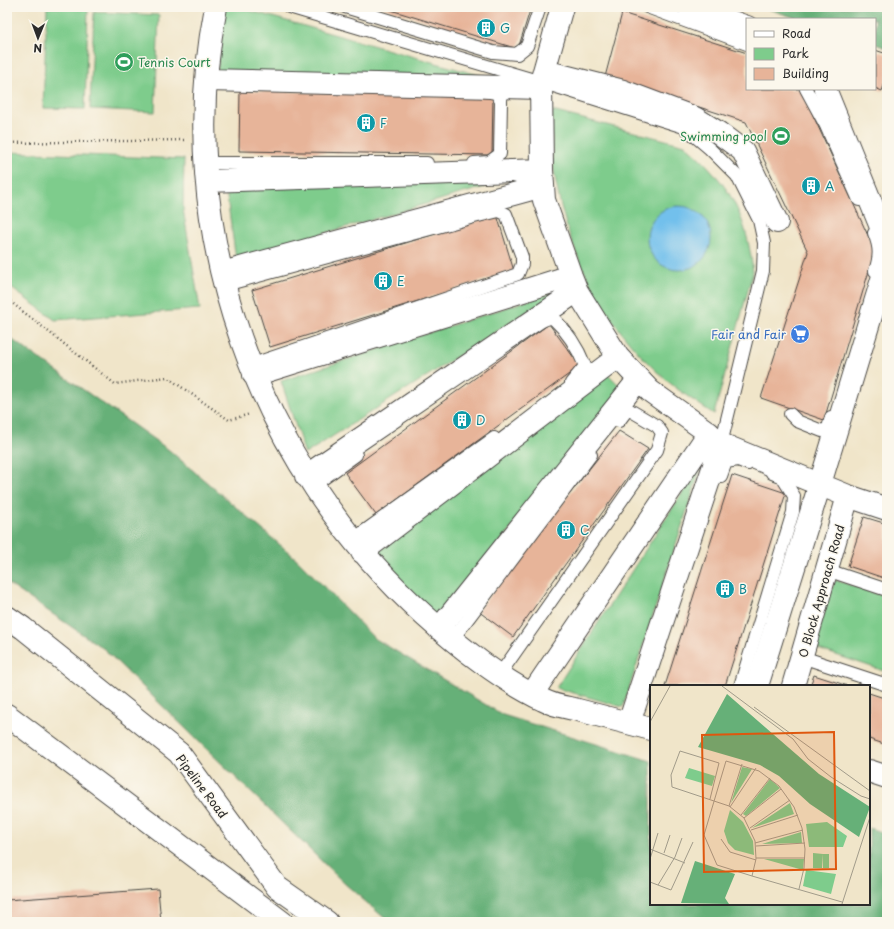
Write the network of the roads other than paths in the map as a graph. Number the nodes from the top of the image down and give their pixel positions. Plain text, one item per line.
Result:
1 (216, 7) edge
2 (289, 7) edge
3 (345, 7) edge
4 (540, 7) edge
5 (562, 7) edge
6 (647, 7) edge
7 (689, 7) edge
8 (746, 27) edge
9 (746, 44) edge
10 (542, 80) junction
11 (207, 83) junction
12 (807, 90) edge
13 (825, 90) edge
14 (207, 172) junction
15 (543, 178) junction
16 (777, 222) dead end
17 (887, 242) edge
18 (887, 263) edge
19 (223, 279) junction
20 (574, 284) junction
21 (618, 357) junction
22 (252, 370) junction
23 (640, 379) junction
24 (790, 414) dead end
25 (715, 438) junction
26 (309, 481) junction
27 (820, 484) junction
28 (848, 496) junction
29 (887, 509) edge
30 (357, 546) junction
31 (827, 570) junction
32 (887, 590) edge
33 (7, 617) edge
34 (446, 634) junction
35 (802, 657) junction
36 (500, 674) junction
37 (652, 685) edge
38 (740, 685) edge
39 (757, 685) edge
40 (793, 685) edge
41 (887, 685) edge
42 (650, 692) edge
43 (532, 694) junction
44 (7, 715) edge
45 (639, 726) edge
46 (870, 771) edge
47 (887, 777) edge
48 (282, 922) edge
49 (327, 922) edge

1 - 11 street
2 - 10 lane
3 - 4 lane
5 - 10 street
6 - 9 lane
7 - 8 street
10 - 11 street
10 - 15 street
10 - 16 street
10 - 25 lane
11 - 14 street
11 - 14 lane
12 - 24 lane
13 - 17 street
14 - 15 street
14 - 19 street
15 - 19 street
15 - 20 street
18 - 27 street
19 - 22 street
19 - 22 lane
20 - 21 street
20 - 22 street
20 - 26 street
21 - 23 street
21 - 30 street
22 - 26 street
23 - 25 street
23 - 34 street
25 - 27 street
25 - 43 street
25 - 45 street
26 - 30 street
26 - 30 lane
27 - 28 street
27 - 39 street
28 - 29 street
28 - 31 street, O Block Approach Road
30 - 34 street
31 - 32 lane
31 - 35 street, O Block Approach Road
33 - 49 street, Pipeline Road
34 - 36 street
34 - 36 lane
35 - 40 street, O Block Approach Road
35 - 41 lane
36 - 43 street
37 - 38 lane
42 - 45 lane
43 - 45 street
44 - 48 street
46 - 47 street

